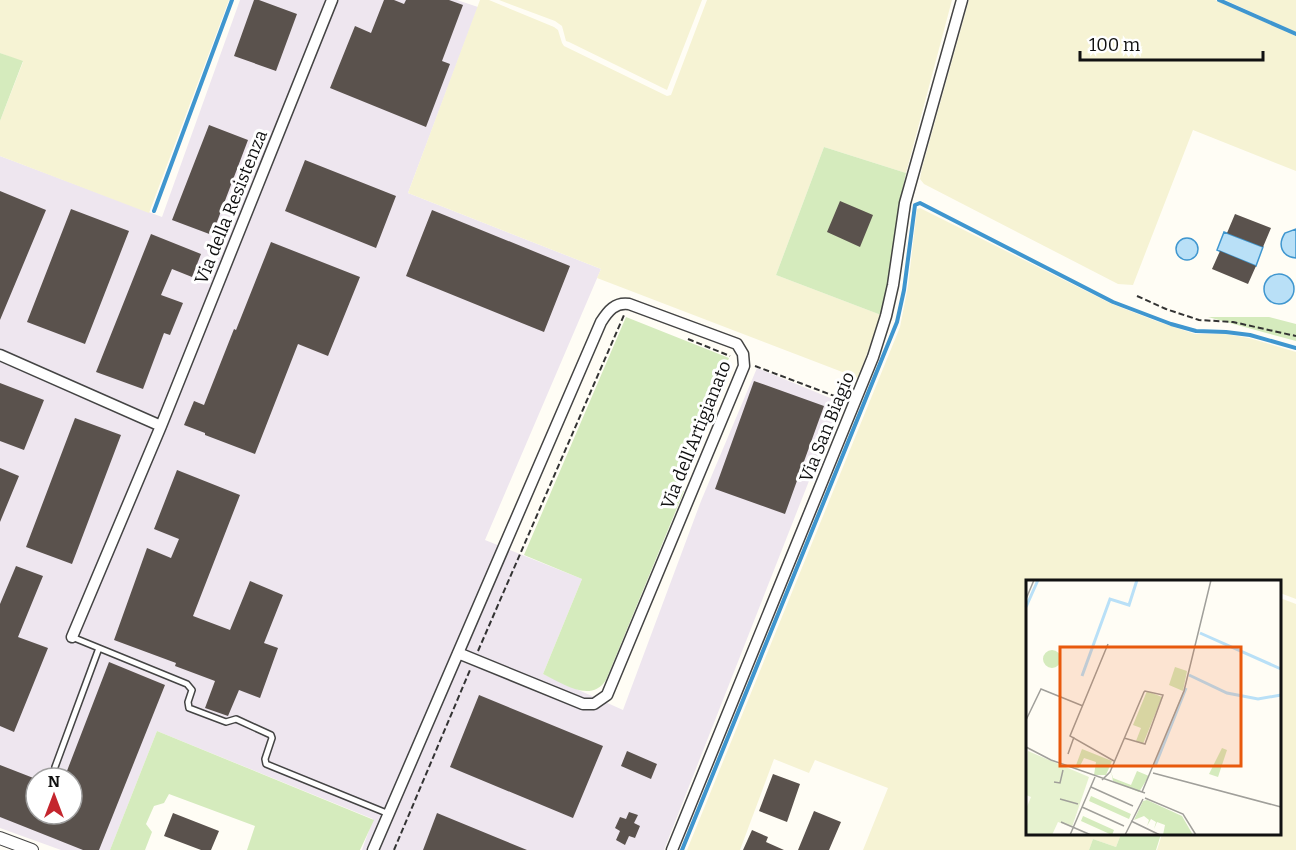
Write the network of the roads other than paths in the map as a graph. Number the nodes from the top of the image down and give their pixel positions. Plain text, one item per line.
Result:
1 (332, 0) edge
2 (962, 0) edge
3 (0, 355) edge
4 (161, 426) junction
5 (72, 637) joint
6 (99, 648) junction
7 (458, 653) junction
8 (57, 766) edge
9 (389, 814) junction
10 (0, 838) edge
11 (32, 850) edge
12 (373, 850) edge
13 (672, 850) edge

1 - 4 street, Via della Resistenza
2 - 13 street, Via San Biagio
3 - 4 street
4 - 5 street, Via della Resistenza
5 - 6 lane
6 - 8 lane
6 - 9 lane
7 - 7 street, Via dell'Artigianato
7 - 9 street, Via dell'Artigianato
9 - 12 street, Via dell'Artigianato
10 - 11 street

